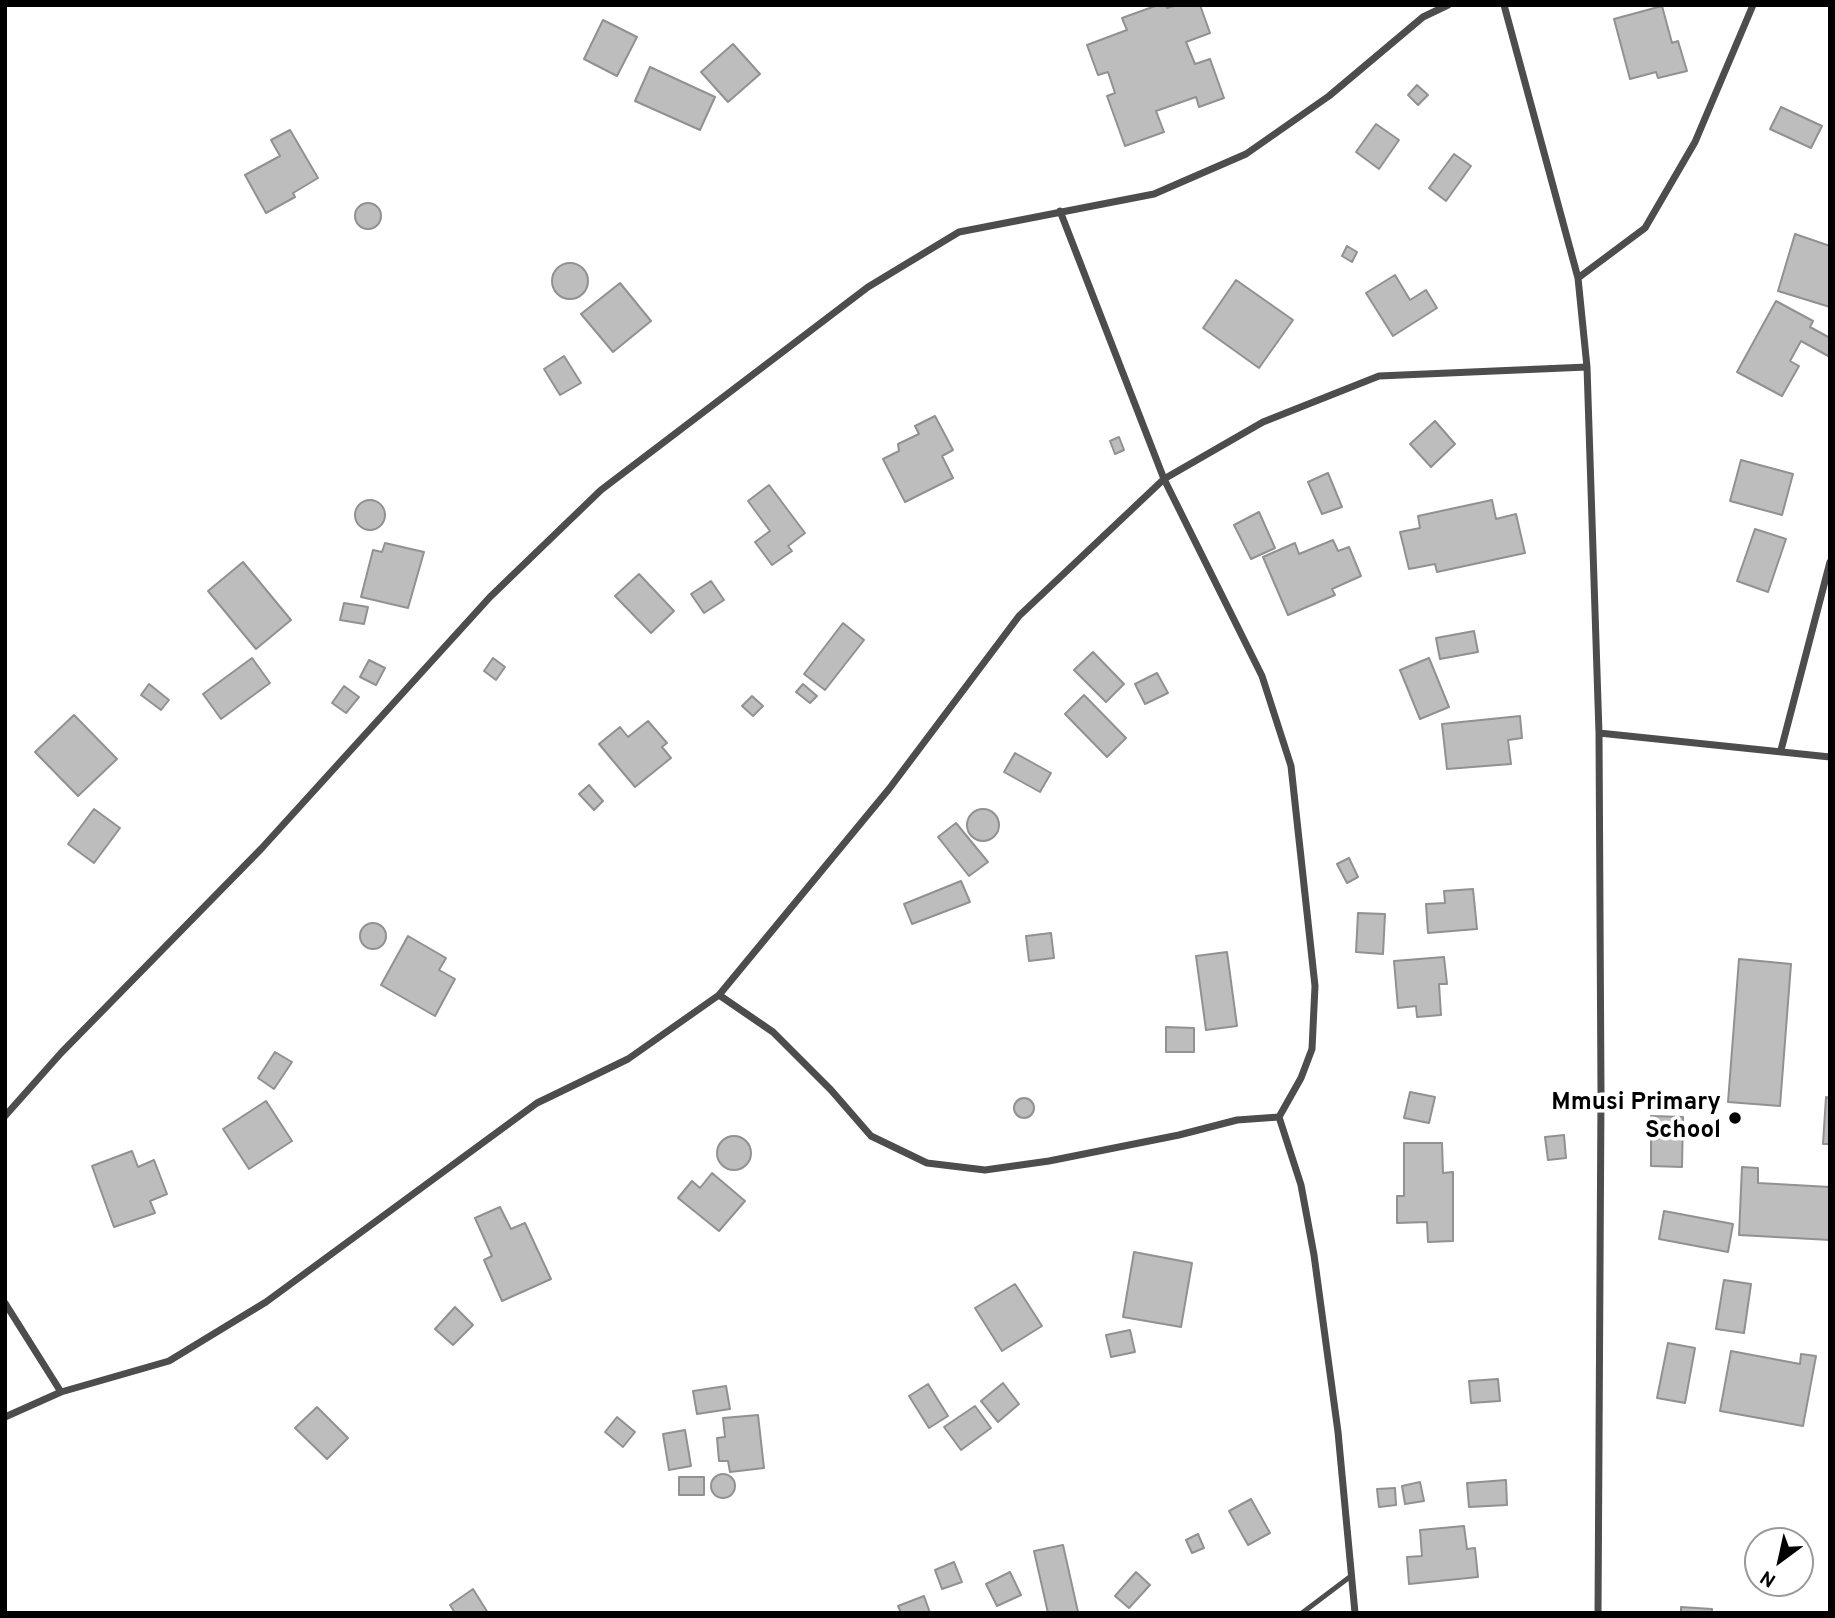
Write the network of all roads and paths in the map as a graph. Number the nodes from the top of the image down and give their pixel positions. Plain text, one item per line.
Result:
1 (1448, 5) edge
2 (1504, 5) edge
3 (1753, 5) edge
4 (1060, 211) junction
5 (1578, 278) junction
6 (1587, 367) junction
7 (1164, 479) junction
8 (1830, 562) edge
9 (1599, 733) junction
10 (1781, 750) junction
11 (1830, 757) edge
12 (719, 995) junction
13 (5, 1116) edge
14 (1279, 1117) junction
15 (5, 1303) edge
16 (61, 1392) junction
17 (5, 1417) edge
18 (1351, 1576) junction
19 (1302, 1613) edge
20 (1355, 1613) edge
21 (1598, 1613) edge

1 - 4 street
2 - 5 street
3 - 5 street
4 - 7 street
4 - 13 street
5 - 6 street
6 - 7 street
6 - 9 street
7 - 12 street
7 - 14 street
8 - 10 street
9 - 10 street
9 - 21 street
10 - 11 street
12 - 14 street
12 - 16 street
14 - 18 street
15 - 16 street
16 - 17 street
18 - 19 lane
18 - 20 street

